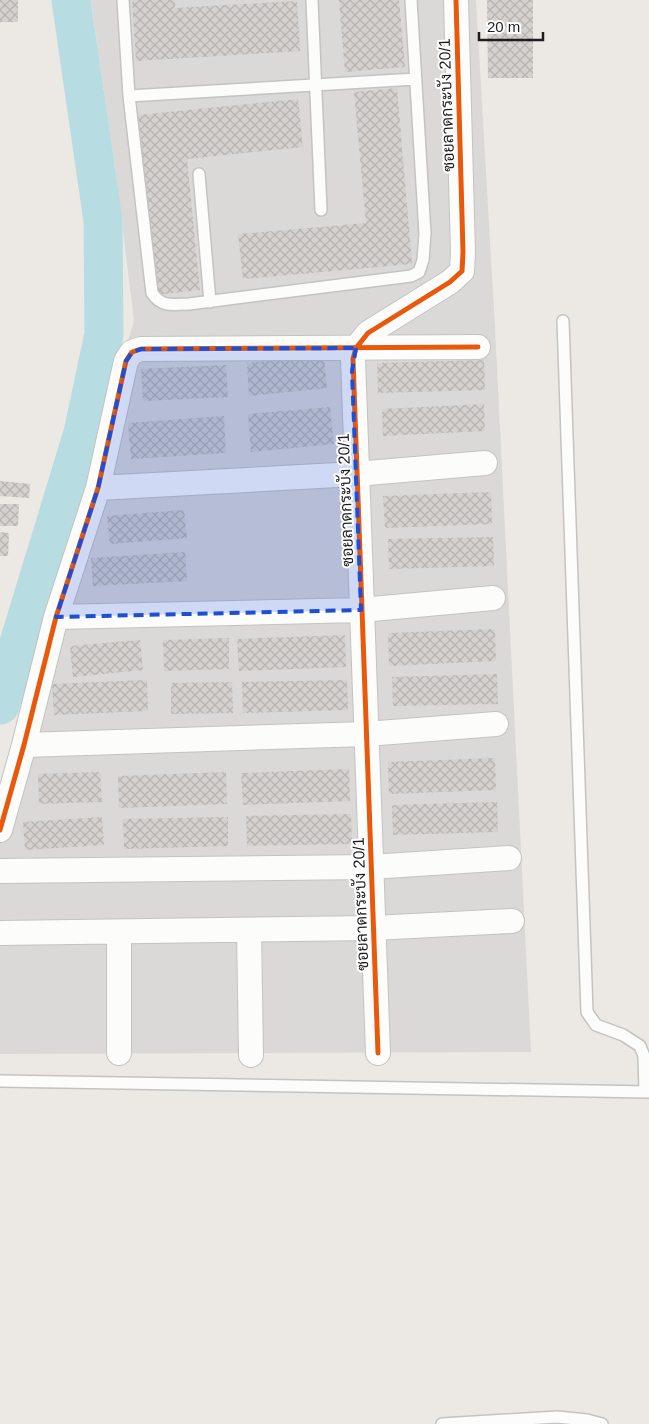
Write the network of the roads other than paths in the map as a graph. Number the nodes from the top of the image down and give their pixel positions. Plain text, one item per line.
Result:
1 (123, 0) edge
2 (312, 0) edge
3 (411, 0) edge
4 (456, 0) edge
5 (416, 79) junction
6 (315, 85) junction
7 (129, 96) junction
8 (199, 174) dead end
9 (321, 210) dead end
10 (210, 302) junction
11 (563, 321) dead end
12 (478, 347) dead end
13 (356, 348) junction
14 (485, 463) dead end
15 (356, 474) junction
16 (98, 488) junction
17 (493, 598) dead end
18 (361, 610) junction
19 (56, 617) junction
20 (496, 724) dead end
21 (366, 734) junction
22 (24, 745) junction
23 (0, 830) edge
24 (508, 858) dead end
25 (371, 866) junction
26 (0, 871) edge
27 (512, 921) dead end
28 (373, 928) junction
29 (249, 930) junction
30 (119, 932) junction
31 (0, 933) edge
32 (119, 1053) dead end
33 (251, 1054) dead end
34 (378, 1054) dead end
35 (0, 1081) edge
36 (647, 1092) edge
37 (442, 1424) edge
38 (602, 1424) edge

1 - 7 lane
2 - 6 lane
3 - 5 lane
4 - 13 street, ซอยลาดกระบัง 20/1
5 - 6 lane
5 - 10 lane
6 - 7 lane
6 - 9 lane
7 - 10 lane
8 - 10 lane
11 - 36 lane
12 - 13 street
13 - 15 street, ซอยลาดกระบัง 20/1
13 - 16 street
14 - 15 street
15 - 16 street
15 - 18 street, ซอยลาดกระบัง 20/1
16 - 19 street
17 - 18 street
18 - 19 street
18 - 21 street, ซอยลาดกระบัง 20/1
19 - 22 street
20 - 21 street
21 - 22 street
21 - 25 street, ซอยลาดกระบัง 20/1
22 - 23 street
24 - 25 street
25 - 26 street
25 - 28 street, ซอยลาดกระบัง 20/1
27 - 28 street
28 - 29 street
28 - 34 street, ซอยลาดกระบัง 20/1
29 - 30 street
29 - 33 street
30 - 31 street
30 - 32 street
35 - 36 lane
37 - 38 lane

